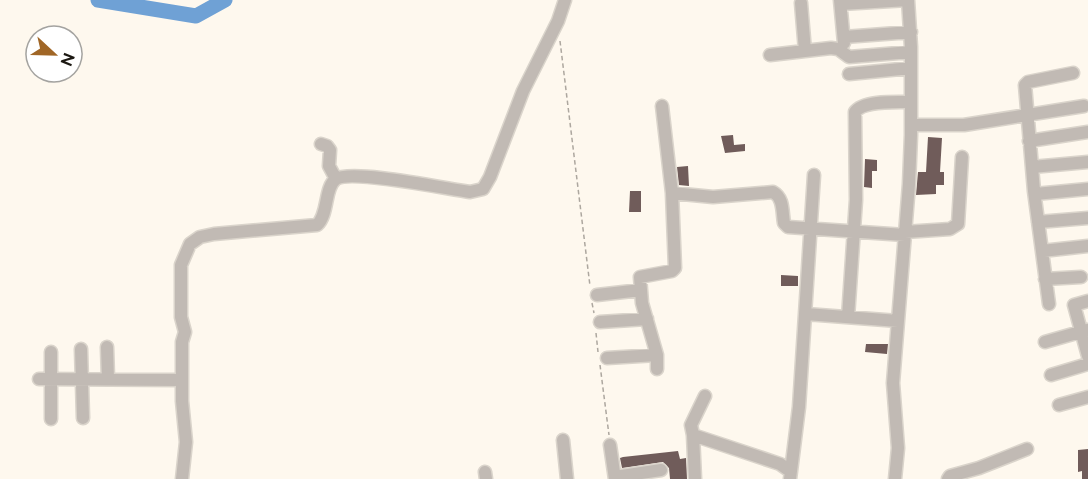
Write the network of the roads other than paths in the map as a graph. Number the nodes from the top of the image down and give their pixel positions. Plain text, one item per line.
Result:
1 (564, 0) edge
2 (908, 0) edge
3 (841, 2) edge
4 (801, 3) dead end
5 (910, 32) junction
6 (844, 37) junction
7 (805, 51) junction
8 (911, 52) junction
9 (842, 53) junction
10 (770, 55) dead end
11 (911, 68) junction
12 (1073, 73) dead end
13 (849, 74) dead end
14 (911, 102) junction
15 (662, 106) dead end
16 (1084, 106) dead end
17 (1026, 114) junction
18 (911, 125) junction
19 (1088, 132) edge
20 (1029, 141) junction
21 (321, 144) dead end
22 (962, 157) dead end
23 (1088, 162) edge
24 (1032, 167) junction
25 (814, 175) dead end
26 (336, 179) junction
27 (1088, 189) edge
28 (672, 193) junction
29 (1035, 194) junction
30 (1088, 218) edge
31 (1038, 222) junction
32 (811, 229) junction
33 (853, 231) junction
34 (905, 233) junction
35 (1088, 246) edge
36 (1042, 251) junction
37 (1081, 277) dead end
38 (1045, 279) junction
39 (641, 290) junction
40 (594, 297) road end
41 (1088, 301) edge
42 (1049, 303) dead end
43 (806, 314) junction
44 (848, 317) junction
45 (647, 319) junction
46 (898, 321) junction
47 (597, 322) road end
48 (1085, 331) edge
49 (1045, 342) dead end
50 (107, 347) dead end
51 (81, 349) dead end
52 (51, 352) dead end
53 (657, 355) junction
54 (1088, 356) edge
55 (602, 357) road end
56 (1088, 364) edge
57 (657, 369) dead end
58 (1051, 375) dead end
59 (45, 379) junction
60 (81, 379) junction
61 (108, 379) junction
62 (182, 380) junction
63 (705, 396) dead end
64 (1088, 397) edge
65 (1059, 405) dead end
66 (83, 418) dead end
67 (51, 419) dead end
68 (693, 435) junction
69 (563, 440) dead end
70 (610, 445) road end
71 (1027, 449) dead end
72 (661, 470) dead end
73 (790, 475) edge
74 (615, 478) edge
75 (182, 479) edge
76 (567, 479) edge
77 (695, 479) edge
78 (895, 479) edge
79 (948, 479) edge

1 - 26 street
2 - 3 street
2 - 5 street
3 - 6 street
4 - 7 street
5 - 6 street
5 - 8 street
6 - 9 street
7 - 9 street
7 - 10 street
8 - 9 street
8 - 11 street
11 - 13 street
11 - 14 street
12 - 17 street
14 - 18 street
14 - 33 street
15 - 28 street
16 - 17 street
17 - 18 street
17 - 20 street
18 - 34 street
19 - 20 street
20 - 24 street
21 - 26 street
22 - 34 street
23 - 24 street
24 - 29 street
25 - 32 street
26 - 62 street
27 - 29 street
28 - 32 street
28 - 39 street
29 - 31 street
30 - 31 street
31 - 36 street
32 - 33 street
32 - 43 street
33 - 34 street
33 - 44 street
34 - 46 street
35 - 36 street
36 - 38 street
37 - 38 street
38 - 42 street
39 - 40 street
39 - 45 street
41 - 48 street
43 - 44 street
43 - 73 street
44 - 46 street
45 - 47 street
45 - 53 street
46 - 78 street
48 - 49 street
48 - 54 street
50 - 61 street
51 - 60 street
52 - 59 street
53 - 55 street
53 - 57 street
56 - 58 street
59 - 60 street
59 - 67 street
60 - 61 street
60 - 66 street
61 - 62 street
62 - 75 street
63 - 68 street
64 - 65 street
68 - 73 street
68 - 77 street
69 - 76 street
70 - 74 street
71 - 79 street
72 - 74 street

